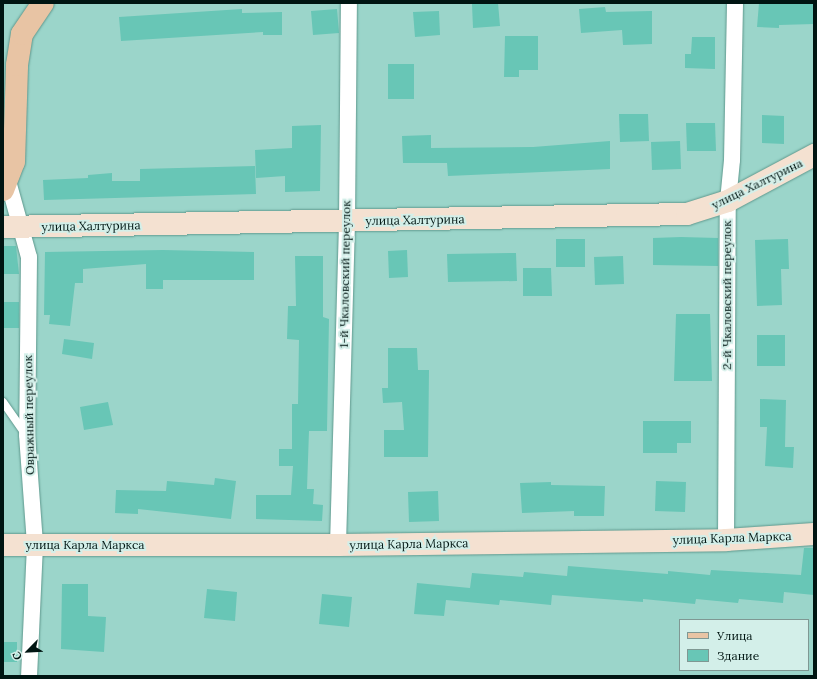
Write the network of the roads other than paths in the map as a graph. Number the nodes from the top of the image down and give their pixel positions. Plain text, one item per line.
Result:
1 (44, 3) edge
2 (349, 3) edge
3 (735, 3) edge
4 (814, 155) edge
5 (5, 186) edge
6 (728, 201) junction
7 (347, 222) junction
8 (13, 227) edge
9 (3, 402) edge
10 (27, 435) junction
11 (814, 534) edge
12 (726, 540) junction
13 (3, 545) edge
14 (35, 545) junction
15 (338, 545) junction
16 (29, 676) edge

1 - 5 main road
2 - 7 street, 1-й Чкаловский переулок
3 - 6 street, 2-й Чкаловский переулок
4 - 6 street, улица Халтурина
5 - 8 street, Овражный переулок
6 - 7 street, улица Халтурина
6 - 12 street, 2-й Чкаловский переулок
7 - 8 street, улица Халтурина
7 - 15 street, 1-й Чкаловский переулок
8 - 10 street, Овражный переулок
9 - 10 lane
10 - 14 street, Овражный переулок
11 - 12 street, улица Карла Маркса
12 - 15 street, улица Карла Маркса
13 - 14 street, улица Карла Маркса
14 - 15 street, улица Карла Маркса
14 - 16 street, Овражный переулок

